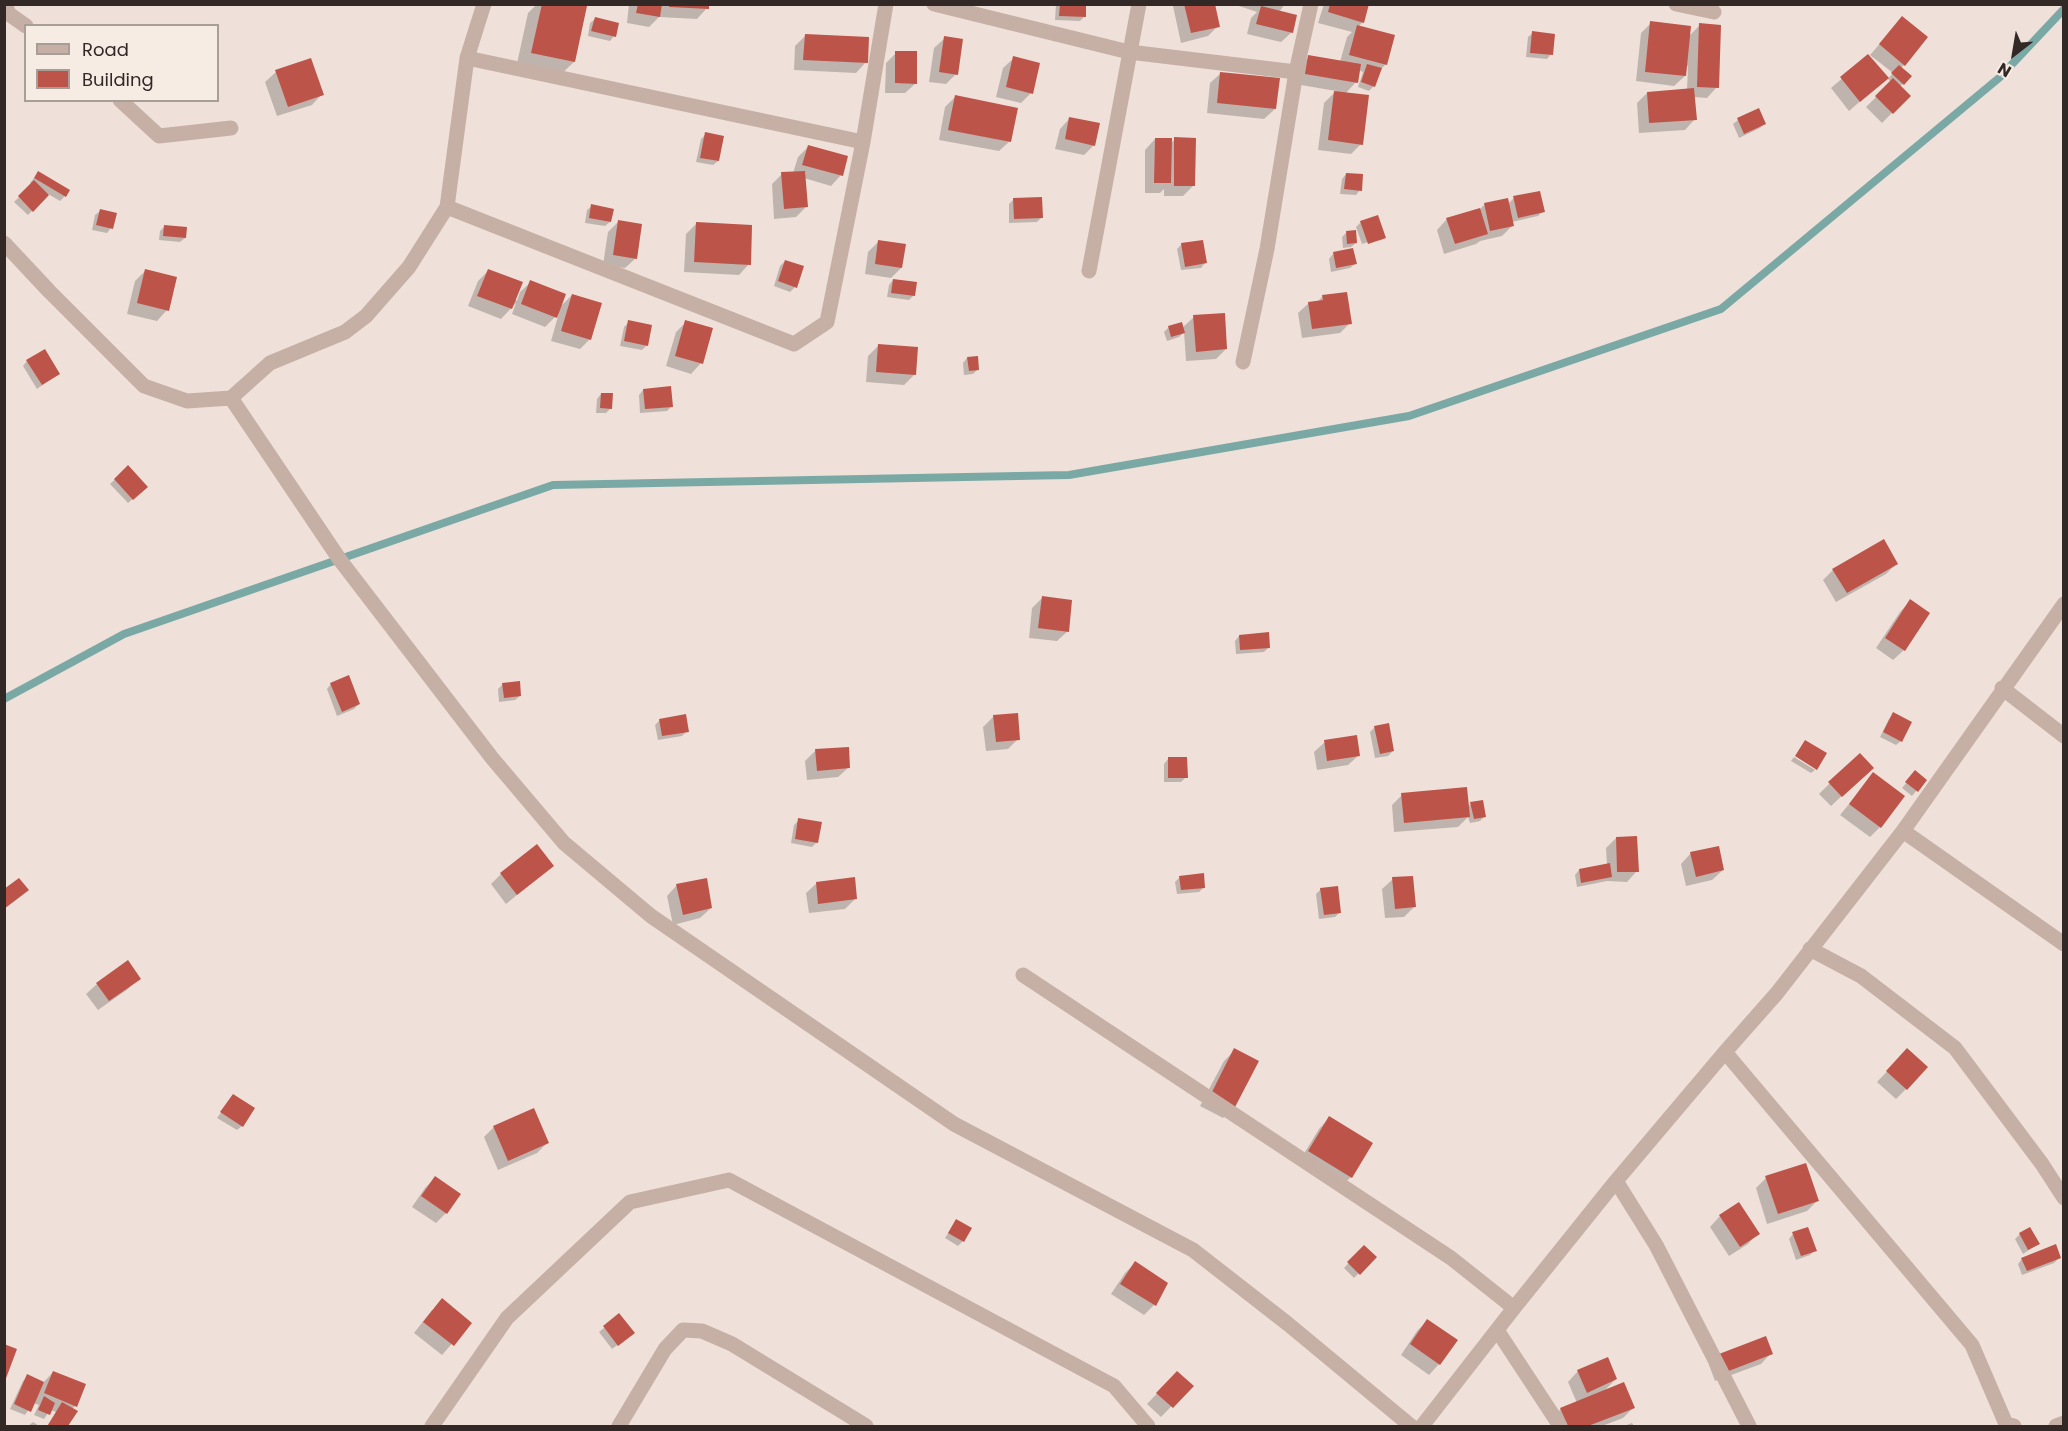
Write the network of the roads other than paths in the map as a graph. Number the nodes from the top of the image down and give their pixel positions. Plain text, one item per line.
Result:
1 (5, 4) edge
2 (484, 4) edge
3 (886, 4) edge
4 (934, 4) edge
5 (1139, 4) edge
6 (1311, 4) edge
7 (1676, 4) edge
8 (1714, 12) dead end
9 (24, 25) edge
10 (1129, 52) junction
11 (467, 58) junction
12 (1296, 72) junction
13 (122, 102) edge
14 (231, 128) dead end
15 (863, 142) junction
16 (447, 207) junction
17 (4, 243) edge
18 (1089, 271) dead end
19 (1243, 362) dead end
20 (231, 398) junction
21 (2064, 604) edge
22 (2002, 688) junction
23 (2064, 736) edge
24 (1903, 831) junction
25 (2064, 944) edge
26 (1810, 950) junction
27 (1023, 975) dead end
28 (1725, 1052) junction
29 (1616, 1181) junction
30 (2064, 1198) edge
31 (1514, 1308) junction
32 (1497, 1330) junction
33 (2064, 1423) edge
34 (432, 1426) edge
35 (619, 1426) edge
36 (866, 1426) edge
37 (1148, 1426) edge
38 (1411, 1426) edge
39 (1422, 1426) edge
40 (1560, 1426) edge
41 (1749, 1426) edge
42 (2014, 1426) edge
43 (2055, 1426) edge

1 - 9 street
2 - 11 street
3 - 15 street
4 - 10 street
5 - 10 street
6 - 12 street
7 - 8 street
10 - 12 street
10 - 18 street
11 - 15 street
11 - 16 street
12 - 19 street
13 - 14 street
15 - 16 street
16 - 20 street
17 - 20 street
20 - 38 street
21 - 22 street
22 - 23 street
22 - 24 street
24 - 25 street
24 - 26 street
26 - 28 street
26 - 30 street
27 - 31 street
28 - 29 street
28 - 42 street
29 - 31 street
29 - 41 street
31 - 32 street
32 - 39 street
32 - 40 street
33 - 43 street
34 - 37 street
35 - 36 street

